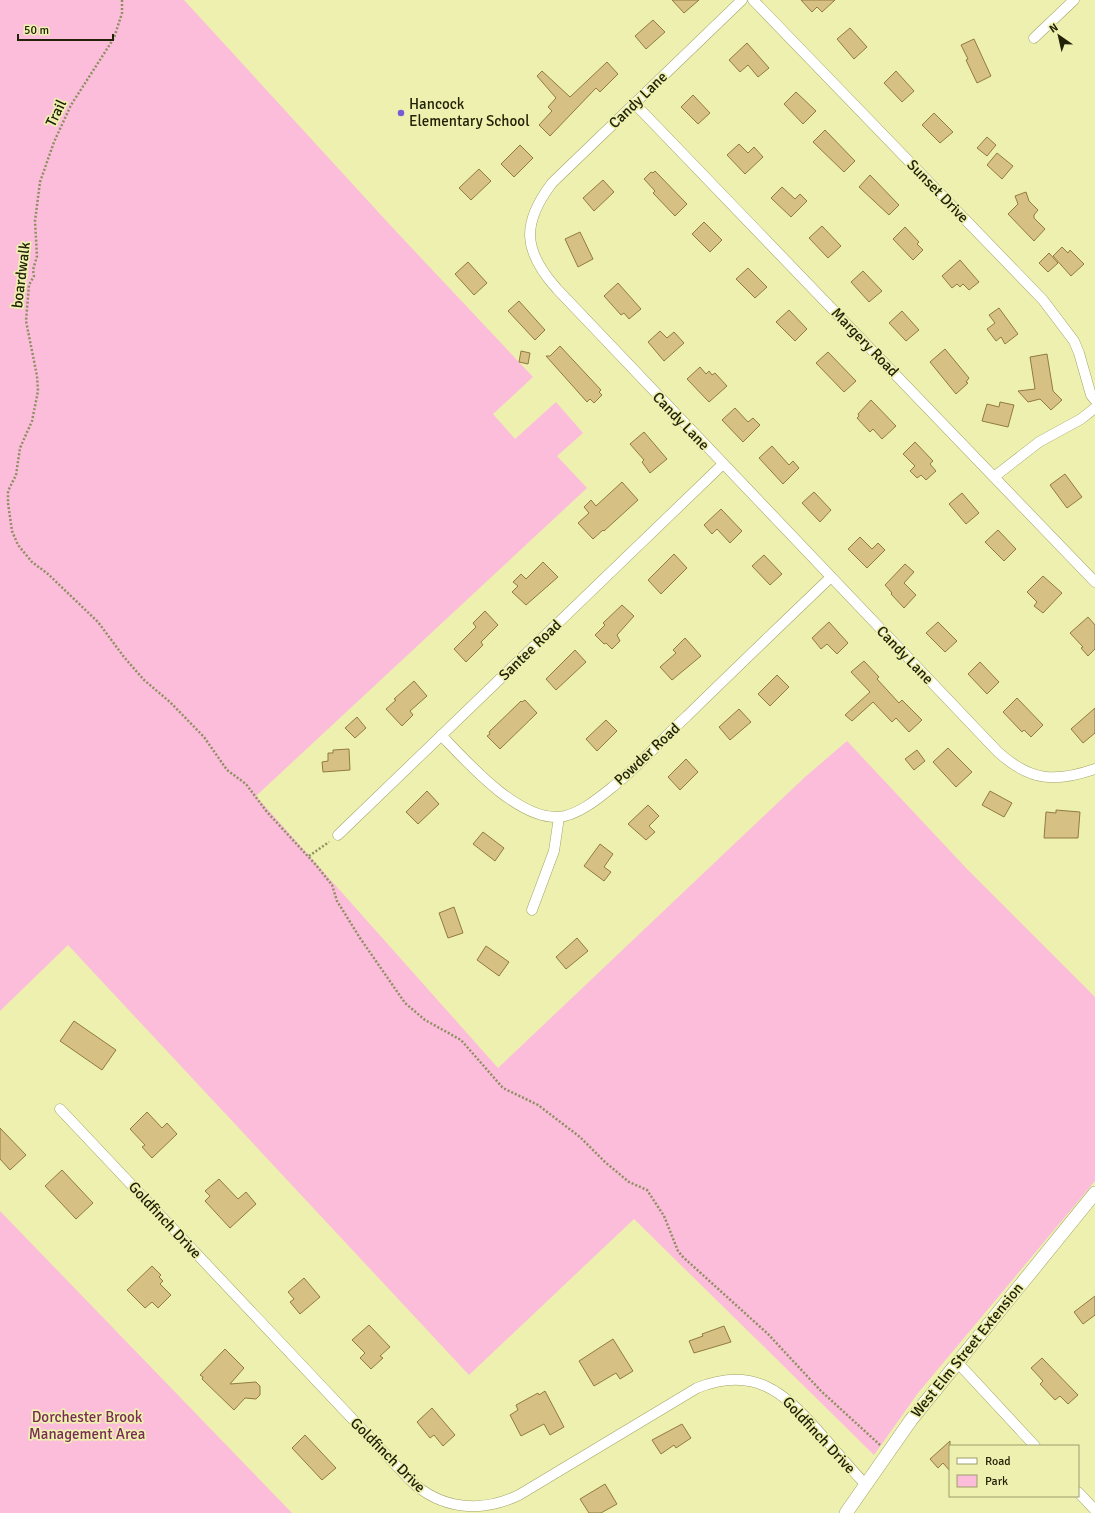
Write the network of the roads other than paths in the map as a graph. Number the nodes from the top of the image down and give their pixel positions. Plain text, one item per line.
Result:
1 (742, 0) edge
2 (753, 0) edge
3 (1074, 0) edge
4 (1034, 38) dead end
5 (634, 103) junction
6 (1095, 400) edge
7 (1095, 408) edge
8 (723, 464) junction
9 (994, 477) junction
10 (831, 577) junction
11 (1095, 582) edge
12 (441, 735) junction
13 (1095, 769) edge
14 (559, 817) junction
15 (338, 835) road end
16 (532, 910) dead end
17 (60, 1109) dead end
18 (1095, 1193) edge
19 (957, 1362) junction
20 (1034, 1445) edge
21 (866, 1485) junction
22 (1079, 1493) edge
23 (1095, 1510) edge
24 (846, 1513) edge

1 - 5 street, Candy Lane
2 - 6 street, Sunset Drive
3 - 4 street
5 - 8 street, Candy Lane
5 - 9 street, Margery Road
7 - 9 street
8 - 10 street, Candy Lane
8 - 12 street, Santee Road
9 - 11 street, Margery Road
10 - 13 street, Candy Lane
10 - 14 street, Powder Road
12 - 14 street
12 - 15 street, Santee Road
14 - 16 street
17 - 21 street, Goldfinch Drive
18 - 19 street, West Elm Street Extension
19 - 20 street
19 - 21 street, West Elm Street Extension
21 - 24 street, West Elm Street Extension
22 - 23 street

